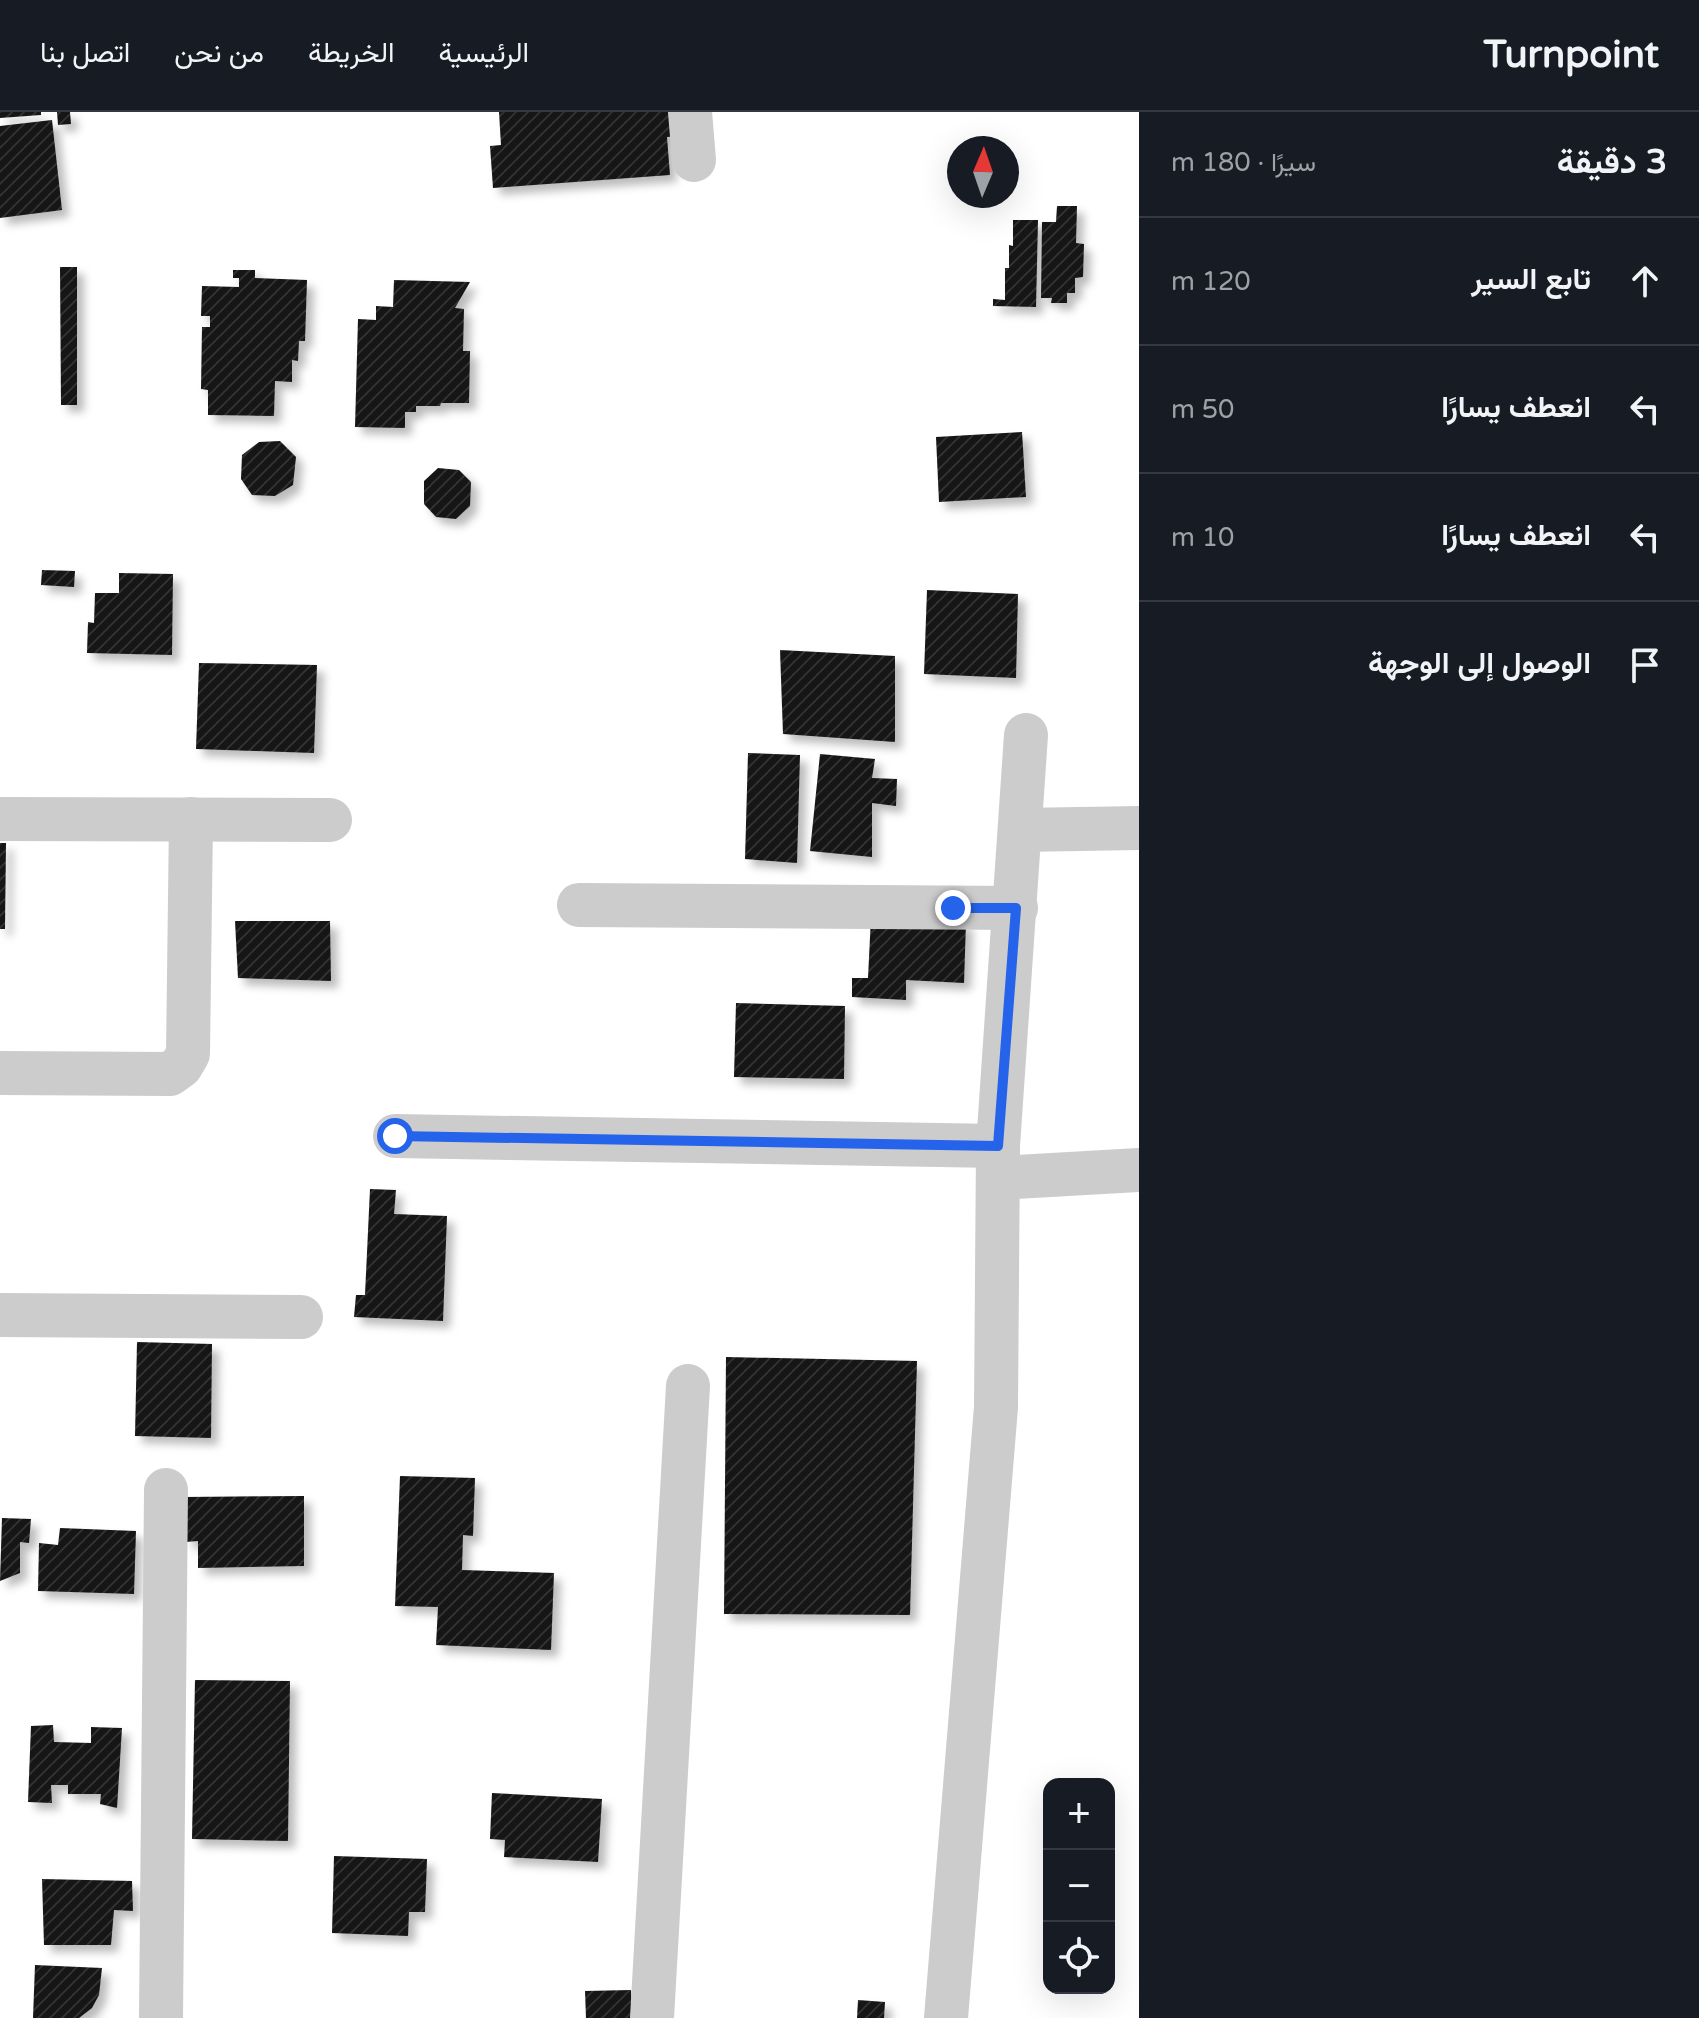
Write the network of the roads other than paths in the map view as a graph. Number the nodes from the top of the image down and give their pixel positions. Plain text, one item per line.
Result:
1 (690, 112) edge
2 (694, 160) dead end
3 (1026, 735) dead end
4 (0, 819) edge
5 (191, 819) junction
6 (330, 820) dead end
7 (1139, 828) edge
8 (1020, 830) junction
9 (579, 905) dead end
10 (1016, 908) junction
11 (0, 1073) edge
12 (395, 1136) dead end
13 (998, 1162) junction
14 (1139, 1170) edge
15 (0, 1315) edge
16 (301, 1317) dead end
17 (688, 1386) dead end
18 (166, 1490) dead end
19 (161, 2018) edge
20 (652, 2018) edge
21 (946, 2018) edge

1 - 2 street
3 - 8 street
4 - 5 street
5 - 6 street
5 - 11 street
7 - 8 street
8 - 10 street
9 - 10 street
10 - 13 street
12 - 13 street
13 - 14 street
13 - 21 street
15 - 16 street
17 - 20 street
18 - 19 street

